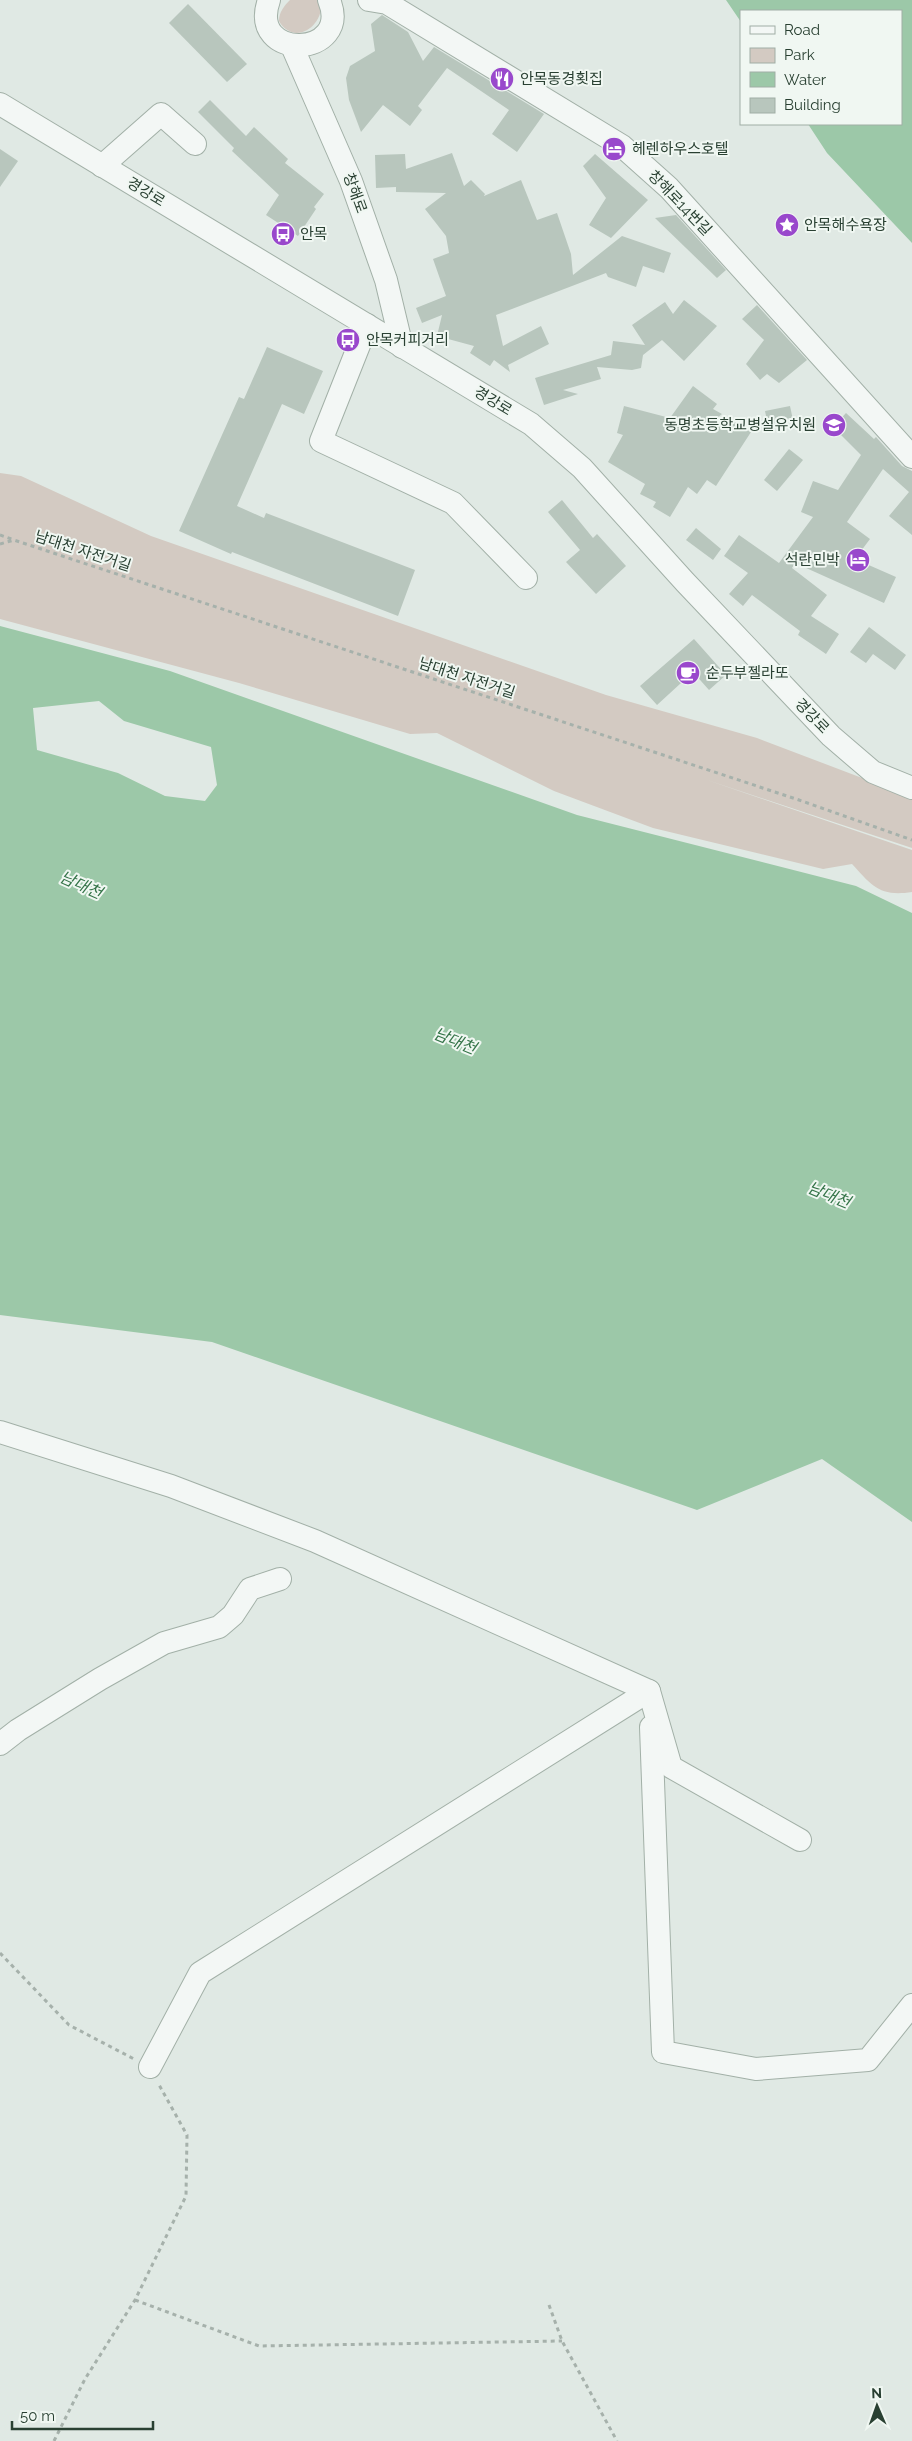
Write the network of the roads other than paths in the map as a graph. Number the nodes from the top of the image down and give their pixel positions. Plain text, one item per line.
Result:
1 (269, 0) edge
2 (329, 0) edge
3 (369, 0) edge
4 (292, 46) junction
5 (0, 104) edge
6 (195, 144) dead end
7 (102, 166) junction
8 (367, 325) junction
9 (402, 346) junction
10 (912, 457) edge
11 (526, 578) dead end
12 (912, 788) edge
13 (0, 1432) edge
14 (280, 1579) dead end
15 (649, 1691) junction
16 (0, 1744) edge
17 (800, 1840) dead end
18 (912, 2005) edge
19 (150, 2067) road end

1 - 4 street
2 - 4 street
3 - 10 street, 창해로14번길
4 - 9 street, 창해로
5 - 7 street, 경강로
6 - 7 street
7 - 8 street, 경강로
8 - 9 street, 경강로
8 - 11 street
9 - 12 street, 경강로
13 - 15 street
14 - 16 street
15 - 17 street
15 - 18 street
15 - 19 street

